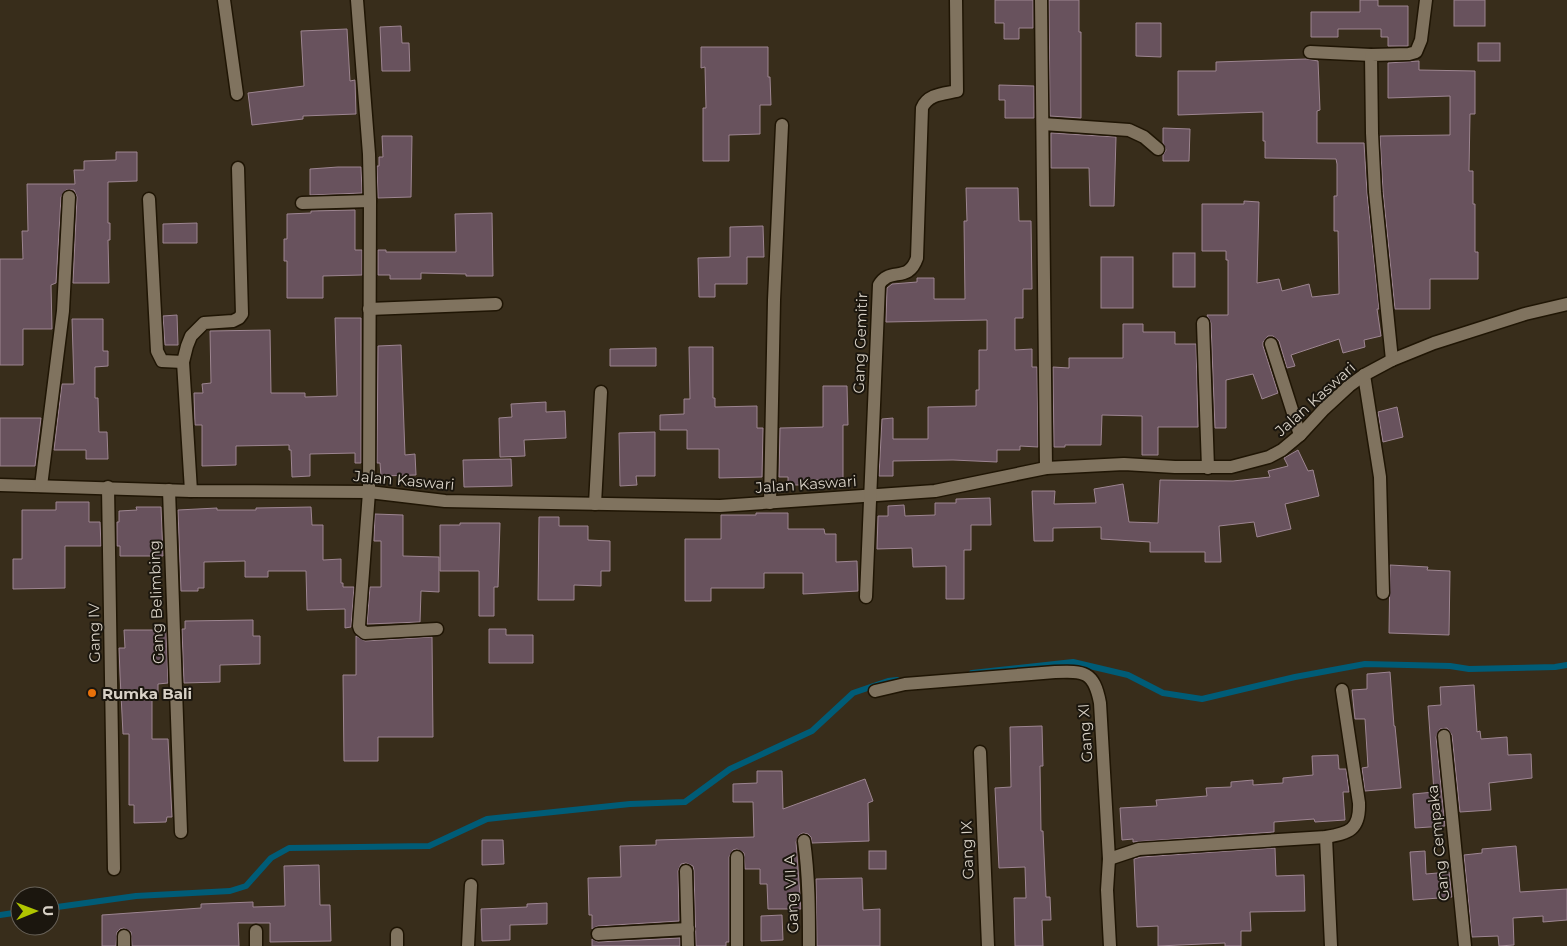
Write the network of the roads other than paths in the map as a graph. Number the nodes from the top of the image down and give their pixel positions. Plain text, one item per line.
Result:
1 (224, 0) edge
2 (357, 0) edge
3 (956, 0) edge
4 (1041, 0) edge
5 (1426, 0) edge
6 (1310, 52) dead end
7 (1371, 55) junction
8 (238, 94) dead end
9 (1044, 124) junction
10 (782, 125) dead end
11 (1158, 149) dead end
12 (238, 168) dead end
13 (69, 196) dead end
14 (149, 199) dead end
15 (370, 201) junction
16 (302, 203) dead end
17 (496, 304) dead end
18 (1567, 304) edge
19 (369, 308) junction
20 (1202, 323) dead end
21 (1271, 344) dead end
22 (1392, 360) junction
23 (183, 362) junction
24 (1364, 375) junction
25 (601, 392) dead end
26 (1300, 435) junction
27 (1046, 468) junction
28 (1208, 468) junction
29 (0, 485) edge
30 (41, 486) junction
31 (108, 487) junction
32 (169, 490) junction
33 (191, 491) junction
34 (369, 492) junction
35 (870, 495) junction
36 (770, 503) junction
37 (595, 504) junction
38 (1383, 593) dead end
39 (866, 597) dead end
40 (436, 629) dead end
41 (1342, 690) dead end
42 (875, 691) dead end
43 (1444, 736) dead end
44 (980, 752) dead end
45 (181, 832) dead end
46 (1326, 837) junction
47 (804, 841) dead end
48 (738, 857) dead end
49 (1109, 859) junction
50 (114, 869) dead end
51 (686, 871) dead end
52 (471, 885) dead end
53 (688, 929) junction
54 (256, 931) dead end
55 (598, 934) dead end
56 (256, 946) edge
57 (468, 946) edge
58 (688, 946) edge
59 (737, 946) edge
60 (809, 946) edge
61 (988, 946) edge
62 (1110, 946) edge
63 (1331, 946) edge
64 (1465, 946) edge

1 - 8 street
2 - 15 street
3 - 35 street, Gang Gemitir
4 - 9 street
5 - 7 street
6 - 7 street
7 - 22 street
9 - 11 street
9 - 27 street
10 - 36 street
12 - 23 street
13 - 30 street
14 - 23 street
15 - 16 street
15 - 19 street
17 - 19 street
18 - 22 street, Jalan Kaswari
19 - 34 street
20 - 28 street
21 - 26 street
22 - 24 street, Jalan Kaswari
23 - 33 street
24 - 26 street, Jalan Kaswari
24 - 38 street
25 - 37 street
26 - 28 street, Jalan Kaswari
27 - 28 street, Jalan Kaswari
27 - 35 street, Jalan Kaswari
29 - 30 street, Jalan Kaswari
30 - 31 street, Jalan Kaswari
31 - 32 street, Jalan Kaswari
31 - 50 street, Gang IV
32 - 33 street, Jalan Kaswari
32 - 45 street, Gang Belimbing
33 - 34 street, Jalan Kaswari
34 - 37 street, Jalan Kaswari
34 - 40 street
35 - 36 street, Jalan Kaswari
35 - 39 street
36 - 37 street, Jalan Kaswari
41 - 46 street
42 - 49 street, Gang XI
43 - 64 street, Gang Cempaka
44 - 61 street, Gang IX
46 - 49 street
46 - 63 street
47 - 60 street, Gang VII A
48 - 59 street
49 - 62 street, Gang XI
51 - 53 street
52 - 57 street
53 - 55 street
53 - 58 street
54 - 56 street

